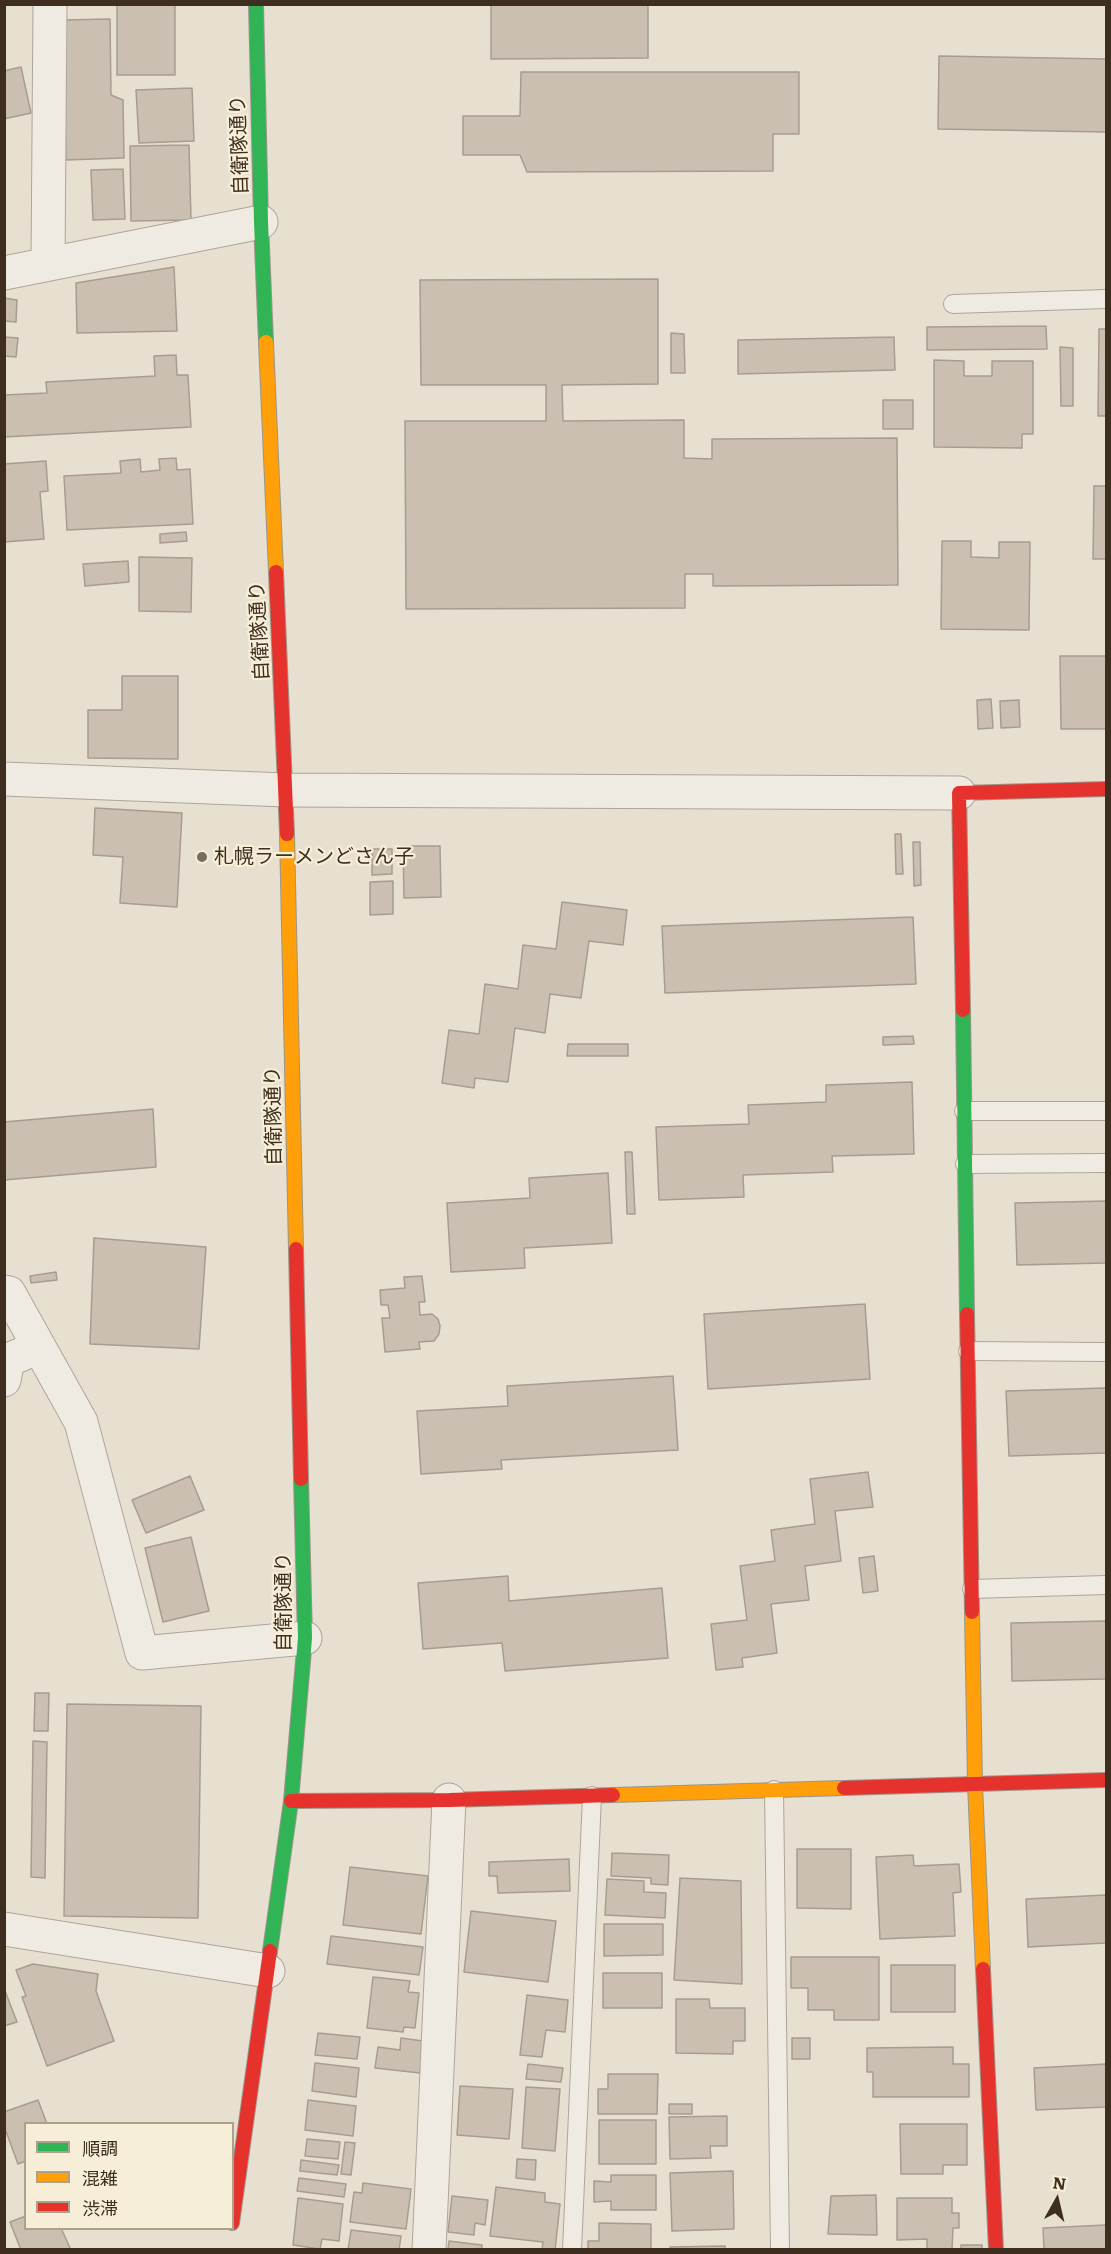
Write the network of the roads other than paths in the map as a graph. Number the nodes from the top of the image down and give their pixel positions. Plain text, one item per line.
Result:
1 (50, 4) edge
2 (256, 4) edge
3 (261, 222) junction
4 (48, 264) junction
5 (4, 273) edge
6 (1107, 299) edge
7 (953, 304) dead end
8 (4, 779) edge
9 (1107, 789) edge
10 (286, 790) junction
11 (959, 793) junction
12 (964, 1111) junction
13 (1107, 1112) edge
14 (1107, 1163) edge
15 (965, 1164) junction
16 (4, 1292) edge
17 (39, 1347) junction
18 (968, 1351) junction
19 (1107, 1352) edge
20 (4, 1380) edge
21 (1107, 1585) edge
22 (972, 1589) junction
23 (305, 1638) junction
24 (1107, 1780) edge
25 (975, 1784) junction
26 (774, 1790) junction
27 (592, 1796) junction
28 (449, 1800) junction
29 (291, 1801) junction
30 (4, 1929) edge
31 (268, 1971) junction
32 (234, 2209) edge
33 (429, 2250) edge
34 (572, 2250) edge
35 (780, 2250) edge
36 (996, 2250) edge

1 - 4 street
2 - 3 street, 自衛隊通り
3 - 4 street
3 - 10 street, 自衛隊通り
4 - 5 street
6 - 7 lane
8 - 10 street
9 - 11 street
10 - 11 street
10 - 23 street, 自衛隊通り
11 - 12 street
12 - 13 lane
12 - 15 street
14 - 15 lane
15 - 18 street
16 - 17 street
17 - 20 street
17 - 23 street
18 - 19 lane
18 - 22 street
21 - 22 lane
22 - 25 street
23 - 29 street, 自衛隊通り
24 - 25 street
25 - 26 street
25 - 36 street
26 - 27 street
26 - 35 lane
27 - 28 street
27 - 34 lane
28 - 29 street
28 - 33 street
29 - 31 street, 自衛隊通り
30 - 31 street
31 - 32 street, 自衛隊通り

